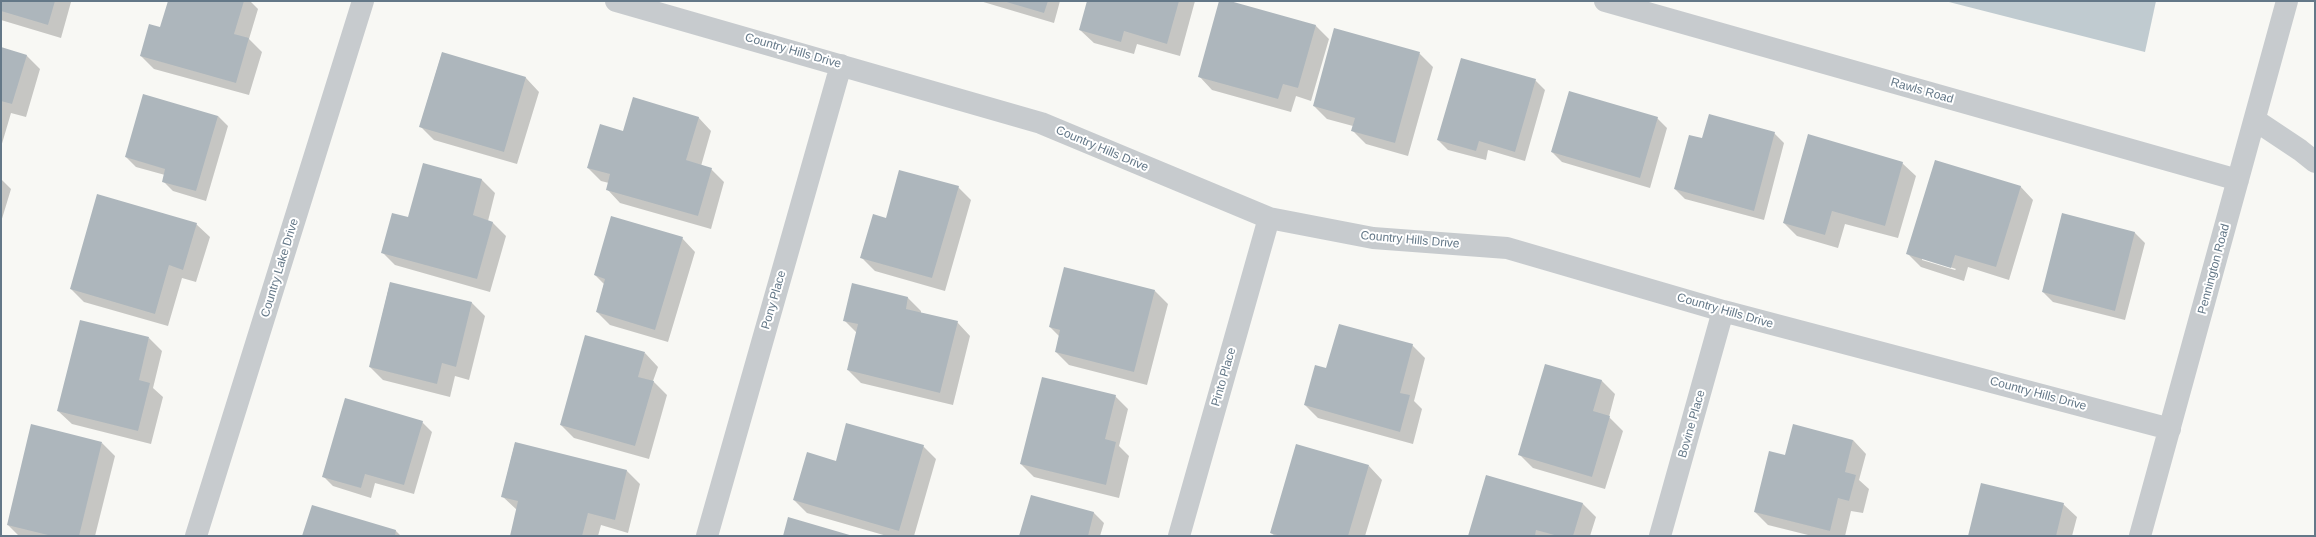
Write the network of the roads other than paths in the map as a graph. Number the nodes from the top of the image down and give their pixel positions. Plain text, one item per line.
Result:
1 (363, 1) edge
2 (616, 1) edge
3 (1605, 1) edge
4 (2287, 1) edge
5 (841, 64) junction
6 (2255, 120) junction
7 (2315, 162) edge
8 (2238, 180) junction
9 (1269, 218) junction
10 (1723, 311) junction
11 (2170, 429) junction
12 (196, 536) edge
13 (708, 536) edge
14 (1179, 536) edge
15 (1660, 536) edge
16 (2140, 536) edge

1 - 12 street, Country Lake Drive
2 - 5 street, Country Hills Drive
3 - 8 street, Rawls Road
4 - 6 street, Pennington Road
5 - 9 street, Country Hills Drive
5 - 13 street, Pony Place
6 - 7 street
6 - 8 street, Pennington Road
8 - 11 street, Pennington Road
9 - 10 street, Country Hills Drive
9 - 14 street, Pinto Place
10 - 11 street, Country Hills Drive
10 - 15 street, Bovine Place
11 - 16 street, Pennington Road

